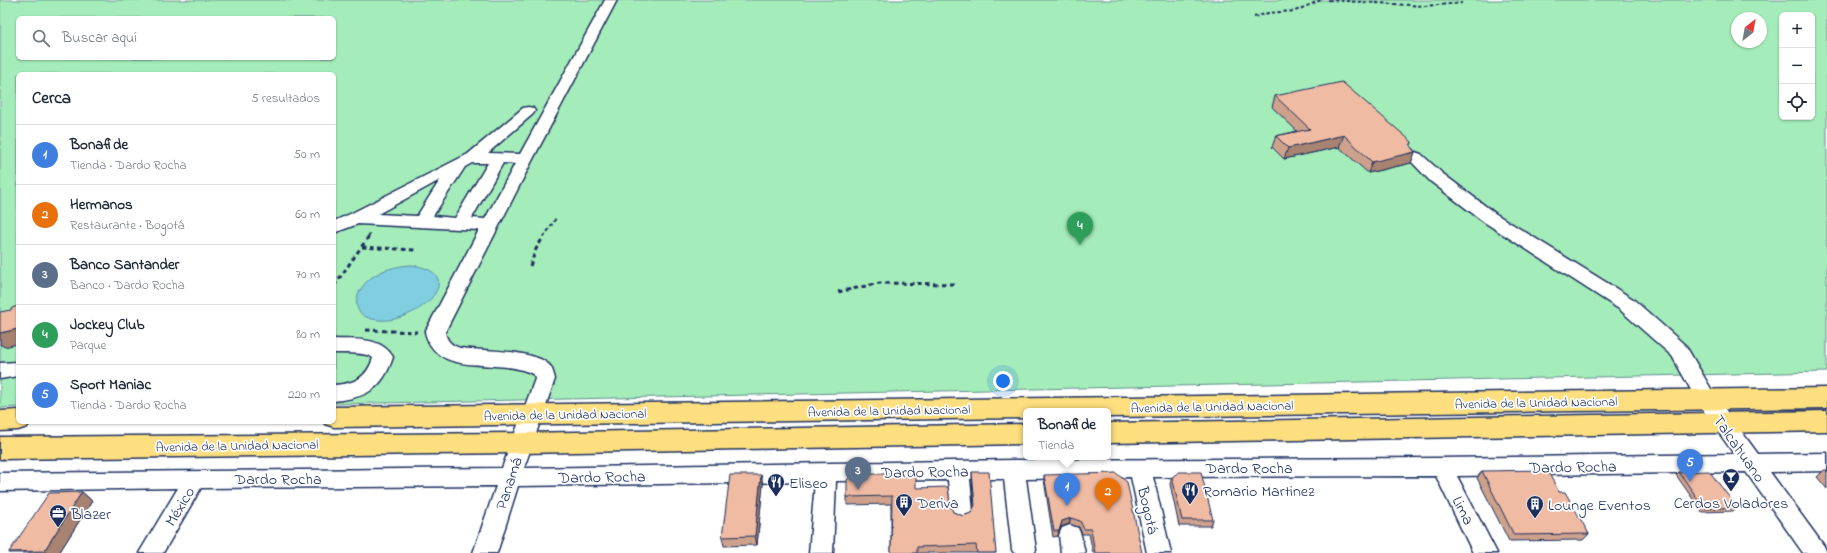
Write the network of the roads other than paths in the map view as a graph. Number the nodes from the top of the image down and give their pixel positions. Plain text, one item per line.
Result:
1 (611, 0) edge
2 (528, 111) dead end
3 (1415, 157) edge
4 (498, 159) junction
5 (525, 160) junction
6 (466, 161) junction
7 (356, 218) junction
8 (421, 222) junction
9 (460, 224) junction
10 (490, 225) junction
11 (336, 226) edge
12 (336, 346) edge
13 (16, 369) edge
14 (0, 371) edge
15 (336, 393) edge
16 (1827, 398) edge
17 (1707, 400) junction
18 (1023, 408) edge
19 (1036, 408) edge
20 (532, 414) junction
21 (336, 417) edge
22 (0, 420) edge
23 (16, 420) edge
24 (1827, 421) edge
25 (1722, 422) junction
26 (1111, 433) edge
27 (1023, 434) edge
28 (521, 443) junction
29 (0, 448) edge
30 (1827, 462) edge
31 (1751, 464) junction
32 (1442, 467) junction
33 (1140, 468) junction
34 (958, 470) junction
35 (1013, 470) junction
36 (826, 473) junction
37 (510, 477) junction
38 (195, 479) junction
39 (0, 482) edge
40 (962, 512) dead end
41 (1024, 550) dead end
42 (150, 553) edge
43 (485, 553) edge
44 (821, 553) edge
45 (1159, 553) edge
46 (1485, 553) edge
47 (1816, 553) edge

1 - 5 street
2 - 6 street
3 - 17 street, Talcahuano
4 - 5 street
4 - 6 street
4 - 9 street
5 - 10 street
6 - 7 street
6 - 8 street
7 - 8 street
7 - 11 street
8 - 9 street
9 - 10 street
10 - 20 street, Panamá
12 - 15 street
13 - 14 street
16 - 17 main road, Avenida de la Unidad Nacional
17 - 19 main road, Avenida de la Unidad Nacional
17 - 25 street, Talcahuano
18 - 20 main road, Avenida de la Unidad Nacional
20 - 21 main road, Avenida de la Unidad Nacional
20 - 28 street, Panamá
22 - 23 main road
24 - 25 main road, Avenida de la Unidad Nacional
25 - 26 main road, Avenida de la Unidad Nacional
25 - 31 street, Talcahuano
27 - 28 main road, Avenida de la Unidad Nacional
28 - 29 main road, Avenida de la Unidad Nacional
28 - 37 street, Panamá
30 - 31 street, Dardo Rocha
31 - 32 street, Dardo Rocha
31 - 47 street, Talcahuano
32 - 33 street, Dardo Rocha
32 - 46 street, Lima
33 - 35 street, Dardo Rocha
33 - 45 street, Bogotá
34 - 35 street, Dardo Rocha
34 - 36 street, Dardo Rocha
34 - 40 street
35 - 41 street
36 - 37 street, Dardo Rocha
36 - 44 street
37 - 38 street, Dardo Rocha
37 - 43 street, Panamá
38 - 39 street, Dardo Rocha
38 - 42 street, México

